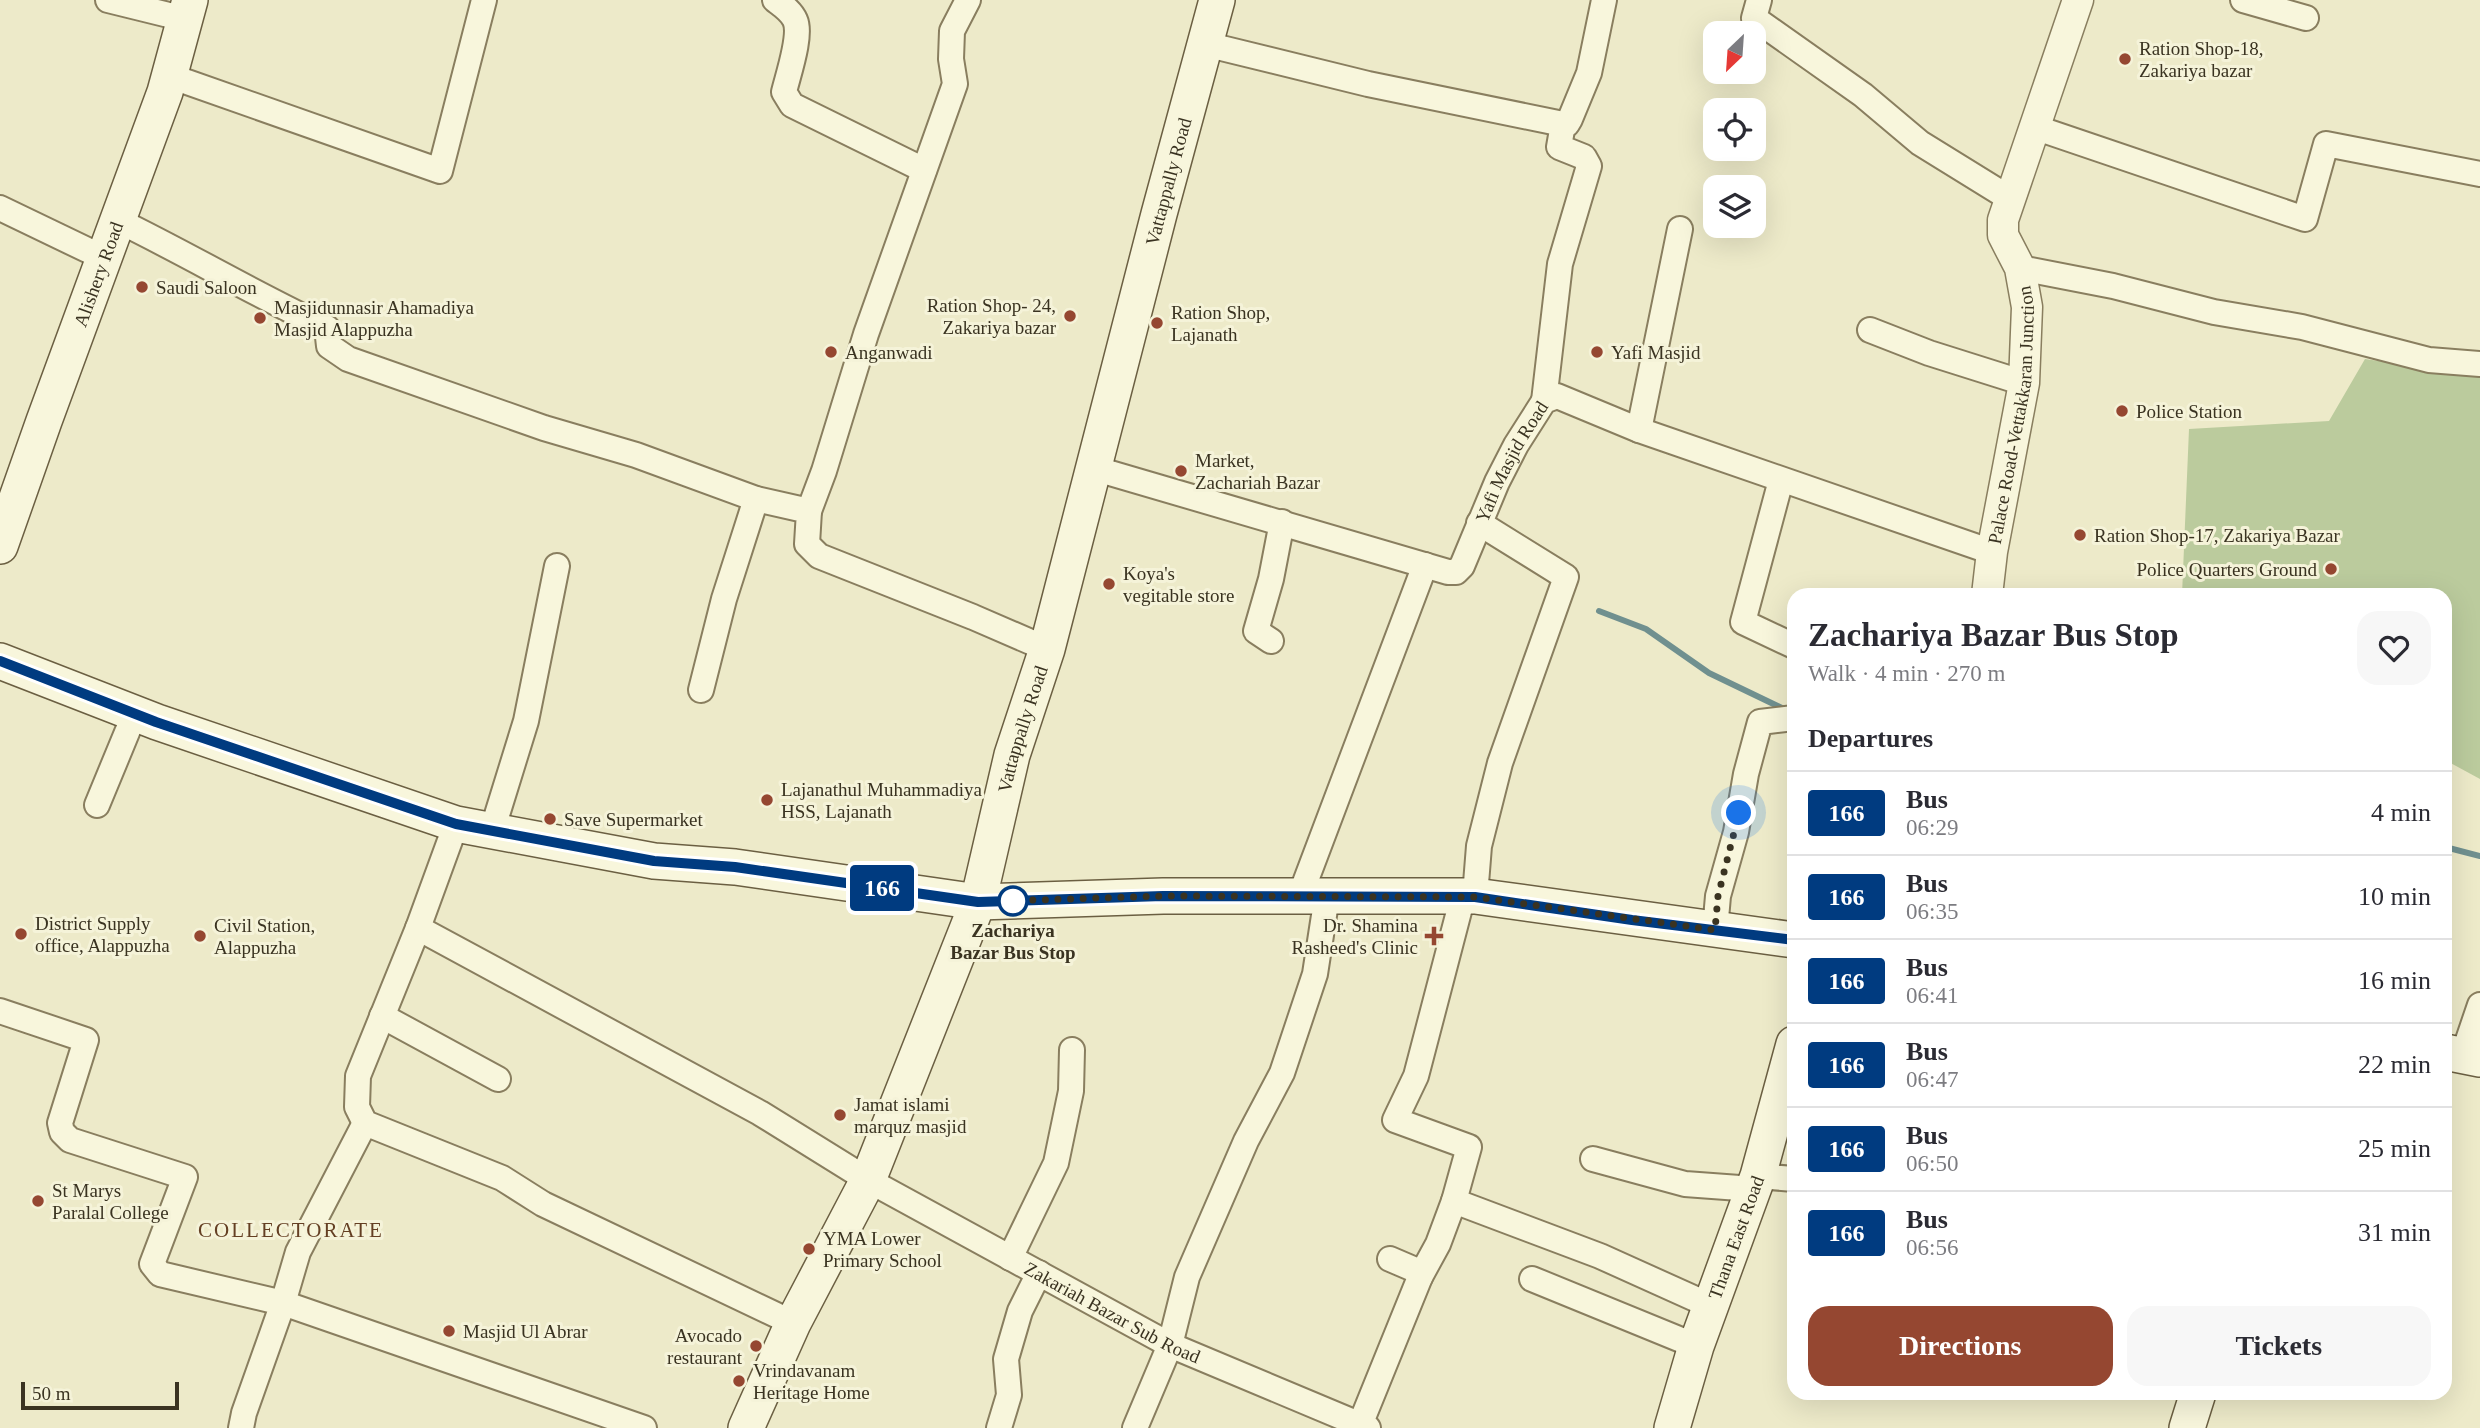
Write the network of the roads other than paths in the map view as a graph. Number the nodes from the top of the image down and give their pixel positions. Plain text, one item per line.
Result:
1 (108, 0) edge
2 (484, 0) edge
3 (775, 0) edge
4 (968, 0) edge
5 (1217, 0) edge
6 (1604, 0) edge
7 (1759, 0) edge
8 (2078, 0) edge
9 (2243, 0) edge
10 (187, 9) edge
11 (2306, 18) dead end
12 (1205, 44) junction
13 (170, 76) junction
14 (1563, 124) junction
15 (2034, 127) junction
16 (924, 170) junction
17 (2480, 174) edge
18 (2009, 198) junction
19 (0, 208) edge
20 (119, 221) junction
21 (1680, 229) dead end
22 (104, 258) junction
23 (2020, 268) junction
24 (1870, 330) dead end
25 (2480, 364) edge
26 (2024, 383) junction
27 (1544, 401) junction
28 (1639, 430) junction
29 (1093, 468) junction
30 (1781, 480) junction
31 (756, 499) junction
32 (809, 511) junction
33 (1282, 522) junction
34 (1479, 523) junction
35 (0, 546) edge
36 (1992, 552) junction
37 (1425, 565) junction
38 (557, 566) dead end
39 (1988, 588) edge
40 (1271, 641) dead end
41 (1787, 643) edge
42 (1047, 649) junction
43 (0, 661) edge
44 (701, 690) dead end
45 (135, 713) junction
46 (1787, 719) edge
47 (97, 805) dead end
48 (456, 824) junction
49 (492, 831) junction
50 (1313, 896) junction
51 (1469, 896) junction
52 (978, 902) junction
53 (418, 928) junction
54 (1715, 930) junction
55 (1787, 939) edge
56 (2480, 1005) edge
57 (0, 1011) edge
58 (382, 1016) junction
59 (1072, 1050) dead end
60 (2463, 1055) edge
61 (1787, 1070) edge
62 (498, 1079) dead end
63 (365, 1122) junction
64 (1593, 1159) dead end
65 (868, 1180) junction
66 (1787, 1180) edge
67 (1756, 1183) junction
68 (1454, 1201) junction
69 (1010, 1258) junction
70 (1390, 1259) dead end
71 (1039, 1273) junction
72 (1420, 1277) junction
73 (1532, 1279) dead end
74 (283, 1303) junction
75 (1711, 1306) junction
76 (793, 1323) junction
77 (1170, 1345) junction
78 (1696, 1346) junction
79 (2196, 1400) edge
80 (1364, 1426) edge
81 (241, 1428) edge
82 (644, 1428) edge
83 (746, 1428) edge
84 (999, 1428) edge
85 (1135, 1428) edge
86 (1672, 1428) edge
87 (2187, 1428) edge

1 - 10 street
2 - 13 street
3 - 16 street
4 - 16 street
5 - 12 main road, Vattappally Road
6 - 14 street
7 - 18 street
8 - 15 street, Palace Road-Vettakkaran Junction
9 - 11 street
10 - 13 main road, Alishery Road
12 - 14 street
12 - 29 main road, Vattappally Road
13 - 20 main road, Alishery Road
14 - 27 street
15 - 17 street
15 - 18 street, Palace Road-Vettakkaran Junction
16 - 32 street
18 - 23 street, Palace Road-Vettakkaran Junction
19 - 22 street
20 - 22 main road, Alishery Road
20 - 31 street
21 - 28 street
22 - 35 main road, Alishery Road
23 - 25 street
23 - 26 street, Palace Road-Vettakkaran Junction
24 - 26 street
26 - 36 street, Palace Road-Vettakkaran Junction
27 - 28 street, Yafi Masjid Road
27 - 34 street, Yafi Masjid Road
28 - 30 street, Yafi Masjid Road
29 - 33 street, Yafi Masjid Road
29 - 42 main road, Vattappally Road
30 - 36 street, Yafi Masjid Road
30 - 41 street
31 - 32 street
31 - 44 street
32 - 42 street
33 - 37 street, Yafi Masjid Road
33 - 40 street
34 - 37 street, Yafi Masjid Road
34 - 51 street
36 - 39 street, Palace Road-Vettakkaran Junction
37 - 50 street
38 - 49 street
42 - 52 main road, Vattappally Road
43 - 45 main road
45 - 47 street
45 - 48 main road
46 - 54 street
48 - 49 main road
48 - 53 street
49 - 52 main road
50 - 51 main road
50 - 52 main road
50 - 77 street
51 - 54 main road
51 - 68 street
52 - 65 main road, Vattappally Road
53 - 58 street
53 - 65 street, Zakariah Bazar Sub Road
54 - 55 main road
56 - 60 street
57 - 74 street
58 - 62 street
58 - 63 street
59 - 69 street
61 - 67 main road, Thana East Road
63 - 74 street
63 - 76 street
64 - 67 street
65 - 69 street, Zakariah Bazar Sub Road
65 - 76 main road, Vattappally Road
66 - 67 street
67 - 75 main road, Thana East Road
68 - 72 street
68 - 75 street
69 - 71 street, Zakariah Bazar Sub Road
70 - 72 street
71 - 77 street, Zakariah Bazar Sub Road
71 - 84 street
72 - 80 street
73 - 78 street
74 - 81 street
74 - 82 street
75 - 78 main road, Thana East Road
76 - 83 main road, Vattappally Road
77 - 80 street, Zakariah Bazar Sub Road
77 - 85 street
78 - 86 main road, Thana East Road
79 - 87 main road

